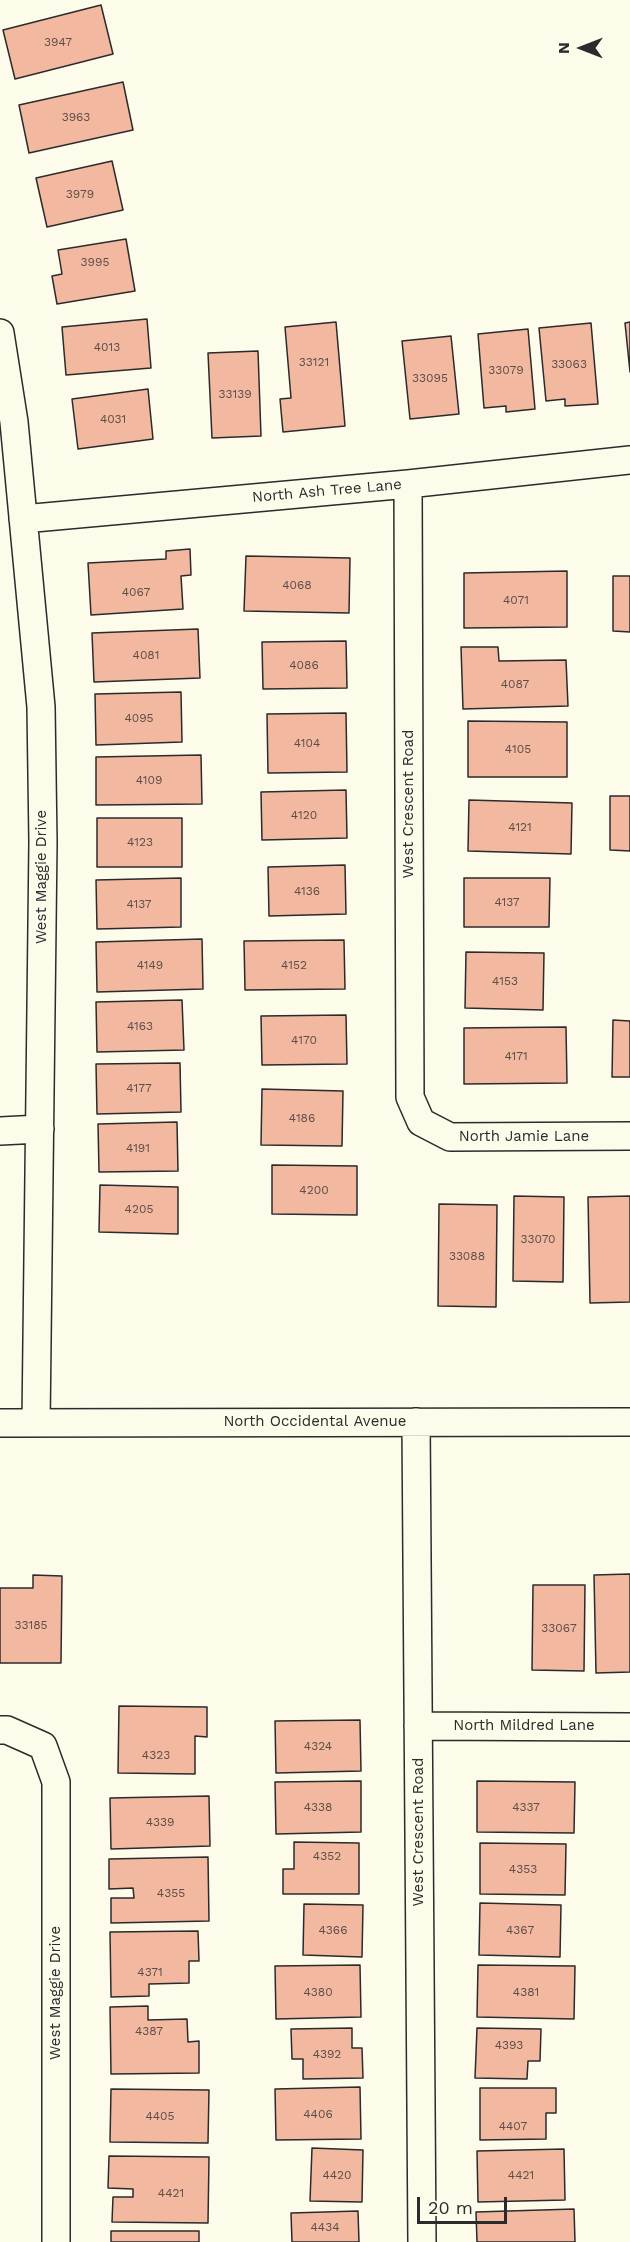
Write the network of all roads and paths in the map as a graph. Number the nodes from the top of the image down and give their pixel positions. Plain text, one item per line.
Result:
1 (0, 333) edge
2 (630, 460) edge
3 (408, 484) junction
4 (23, 519) junction
5 (421, 1122) joint
6 (40, 1130) junction
7 (0, 1131) edge
8 (630, 1136) edge
9 (416, 1422) junction
10 (630, 1422) edge
11 (0, 1423) edge
12 (36, 1423) junction
13 (418, 1726) junction
14 (630, 1727) edge
15 (0, 1730) edge
16 (56, 2242) edge
17 (422, 2242) edge

1 - 4 street, West Maggie Drive
2 - 3 street, North Ash Tree Lane
3 - 4 street, North Ash Tree Lane
3 - 5 street, West Crescent Road
4 - 6 street, West Maggie Drive
5 - 8 street, North Jamie Lane
6 - 7 street
6 - 12 street, West Maggie Drive
9 - 10 street, North Occidental Avenue
9 - 12 street, North Occidental Avenue
9 - 13 street, West Crescent Road
11 - 12 street, North Occidental Avenue
13 - 14 street, North Mildred Lane
13 - 17 street, West Crescent Road
15 - 16 street, West Maggie Drive

